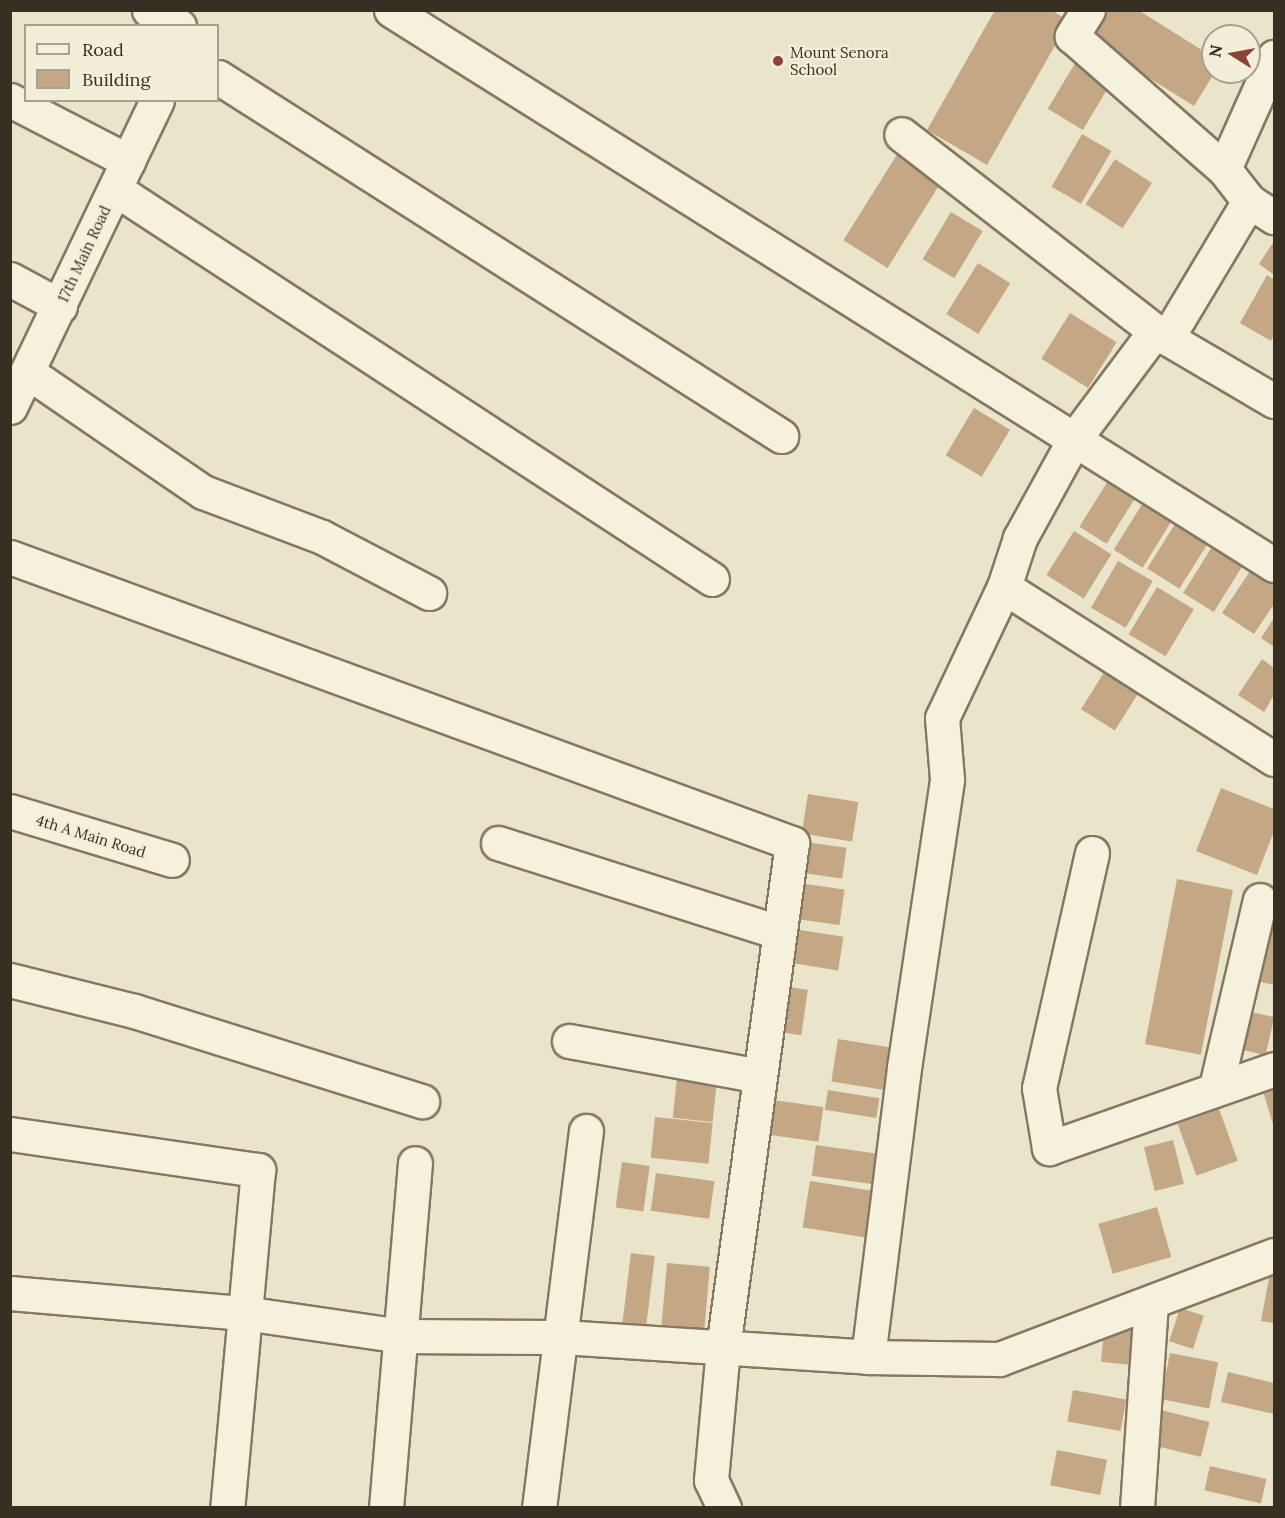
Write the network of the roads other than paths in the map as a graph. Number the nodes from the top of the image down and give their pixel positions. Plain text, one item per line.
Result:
1 (149, 10) edge
2 (199, 10) edge
3 (391, 10) edge
4 (1088, 10) edge
5 (175, 24) edge
6 (193, 24) edge
7 (1275, 57) edge
8 (219, 78) edge
9 (10, 100) edge
10 (156, 102) edge
11 (901, 134) dead end
12 (1224, 169) junction
13 (122, 175) junction
14 (1262, 209) edge
15 (10, 279) edge
16 (60, 306) junction
17 (1161, 335) junction
18 (29, 373) junction
19 (1275, 401) edge
20 (10, 407) edge
21 (781, 436) dead end
22 (1075, 438) junction
23 (10, 557) edge
24 (1275, 565) edge
25 (712, 579) dead end
26 (1004, 587) junction
27 (429, 593) dead end
28 (1275, 759) edge
29 (10, 811) edge
30 (498, 843) dead end
31 (1092, 853) dead end
32 (172, 860) dead end
33 (1260, 900) dead end
34 (779, 932) junction
35 (10, 980) edge
36 (568, 1041) dead end
37 (1275, 1069) edge
38 (759, 1076) junction
39 (1216, 1087) junction
40 (422, 1101) dead end
41 (586, 1131) dead end
42 (10, 1134) edge
43 (415, 1162) dead end
44 (1275, 1255) edge
45 (10, 1293) edge
46 (1151, 1302) junction
47 (244, 1313) junction
48 (400, 1336) junction
49 (562, 1337) junction
50 (723, 1348) junction
51 (868, 1356) junction
52 (717, 1494) edge
53 (227, 1508) edge
54 (386, 1508) edge
55 (539, 1508) edge
56 (1137, 1508) edge

1 - 5 street
2 - 6 street
3 - 22 street
4 - 12 street
7 - 12 street
8 - 21 street
9 - 13 street
10 - 13 street, 17th Main Road
11 - 17 street
12 - 14 street
13 - 16 street, 17th Main Road
13 - 25 street
14 - 17 street
15 - 16 street
16 - 18 street, 17th Main Road
17 - 19 street
17 - 22 street
18 - 20 street, 17th Main Road
18 - 27 street
22 - 24 street
22 - 26 street
23 - 34 street
26 - 28 street
26 - 51 street
29 - 32 street, 4th A Main Road
30 - 34 street
31 - 39 street
33 - 39 street
34 - 38 street
35 - 40 street
36 - 38 street
37 - 39 street
38 - 50 street
41 - 49 street
42 - 47 street
43 - 48 street
44 - 46 street
45 - 47 street
46 - 51 street
46 - 56 street
47 - 48 street
47 - 53 street
48 - 49 street
48 - 54 street
49 - 50 street
49 - 55 street
50 - 51 street
50 - 52 street

